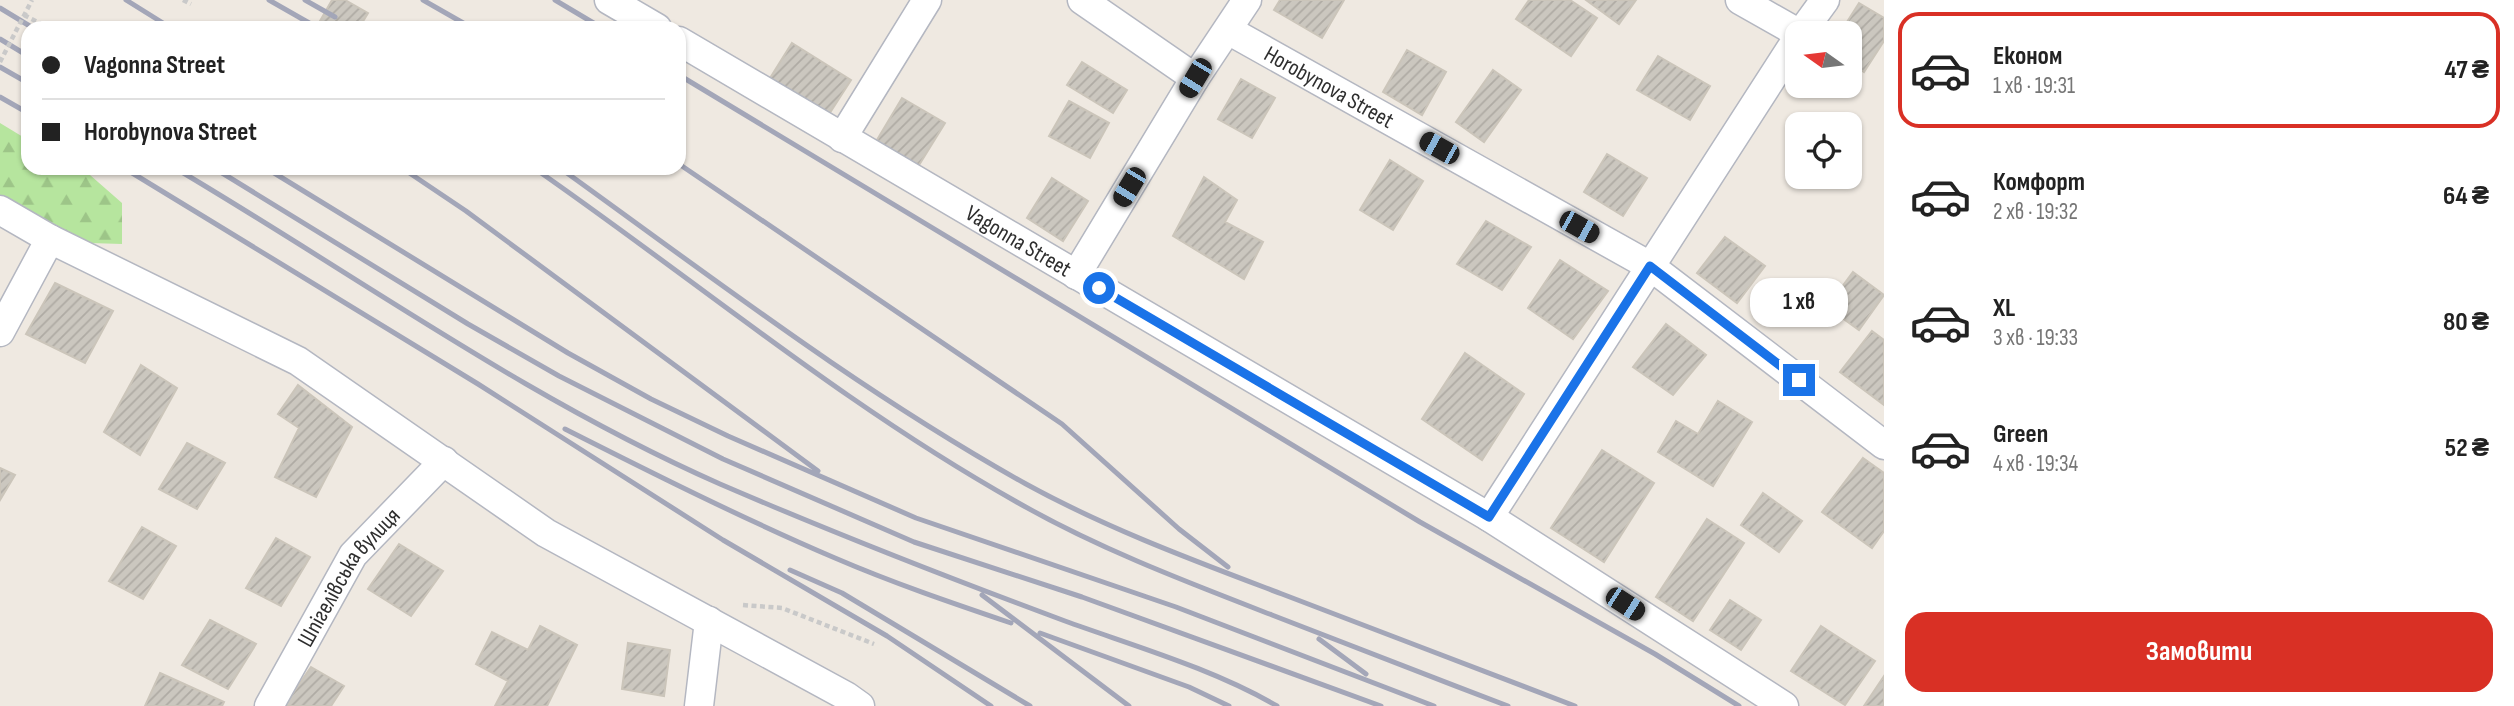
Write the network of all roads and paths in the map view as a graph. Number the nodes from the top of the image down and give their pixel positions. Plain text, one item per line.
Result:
1 (32, 0) edge
2 (183, 0) edge
3 (609, 0) edge
4 (927, 0) edge
5 (1082, 0) edge
6 (1247, 0) edge
7 (1740, 0) edge
8 (1825, 0) edge
9 (191, 4) dead end
10 (24, 15) junction
11 (36, 21) edge
12 (645, 21) edge
13 (1809, 21) edge
14 (1785, 25) edge
15 (1228, 30) junction
16 (686, 45) edge
17 (1785, 58) edge
18 (0, 62) edge
19 (1195, 78) junction
20 (842, 138) junction
21 (0, 211) edge
22 (50, 239) junction
23 (1650, 266) junction
24 (1076, 275) junction
25 (0, 332) edge
26 (1884, 445) edge
27 (444, 461) junction
28 (1489, 517) junction
29 (709, 621) junction
30 (874, 644) dead end
31 (269, 706) edge
32 (699, 706) edge
33 (860, 706) edge
34 (1784, 706) edge

1 - 10 path, bridge
2 - 9 path
3 - 12 street
4 - 20 street
5 - 19 street
6 - 15 street
7 - 14 street
8 - 13 street
10 - 11 path
10 - 18 path, bridge
15 - 19 street
15 - 23 street, Horobynova Street
16 - 20 street, Vagonna Street
17 - 23 street
19 - 24 street
20 - 24 street, Vagonna Street
21 - 22 street
22 - 25 street
22 - 27 street
23 - 26 street, Horobynova Street
23 - 28 street
24 - 28 street, Vagonna Street
27 - 29 street
27 - 31 street, Шпігелівська вулиця
28 - 34 street, Vagonna Street
29 - 30 path
29 - 32 street
29 - 33 street

